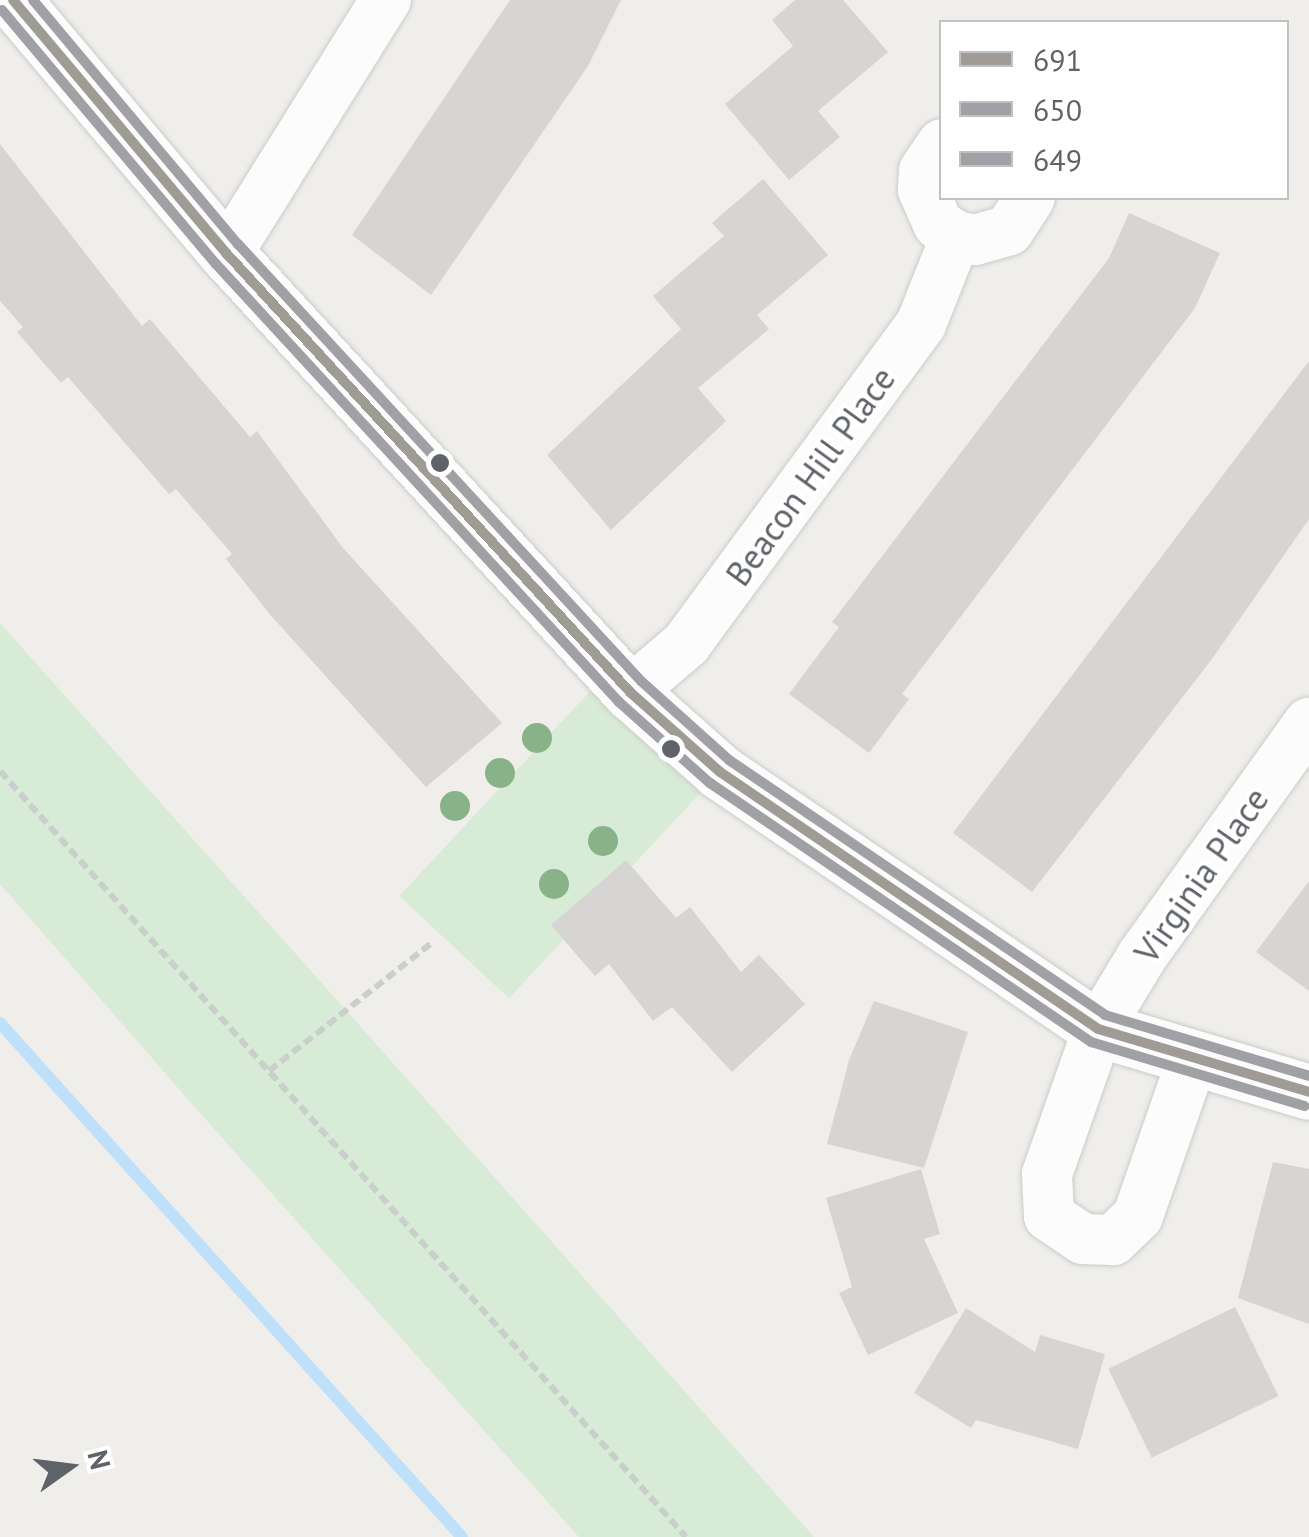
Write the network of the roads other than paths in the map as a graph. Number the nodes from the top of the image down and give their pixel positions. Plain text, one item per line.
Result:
1 (14, 0) edge
2 (386, 0) edge
3 (939, 148) edge
4 (1029, 200) edge
5 (956, 236) junction
6 (226, 254) junction
7 (630, 692) junction
8 (1309, 723) edge
9 (1098, 1029) junction
10 (1192, 1060) junction
11 (1309, 1092) edge

1 - 6 street
2 - 6 street
3 - 5 street
4 - 5 street
5 - 7 street, Beacon Hill Place
6 - 7 street
7 - 9 street
8 - 9 street, Virginia Place
9 - 10 street
9 - 10 street, Virginia Place
10 - 11 street

